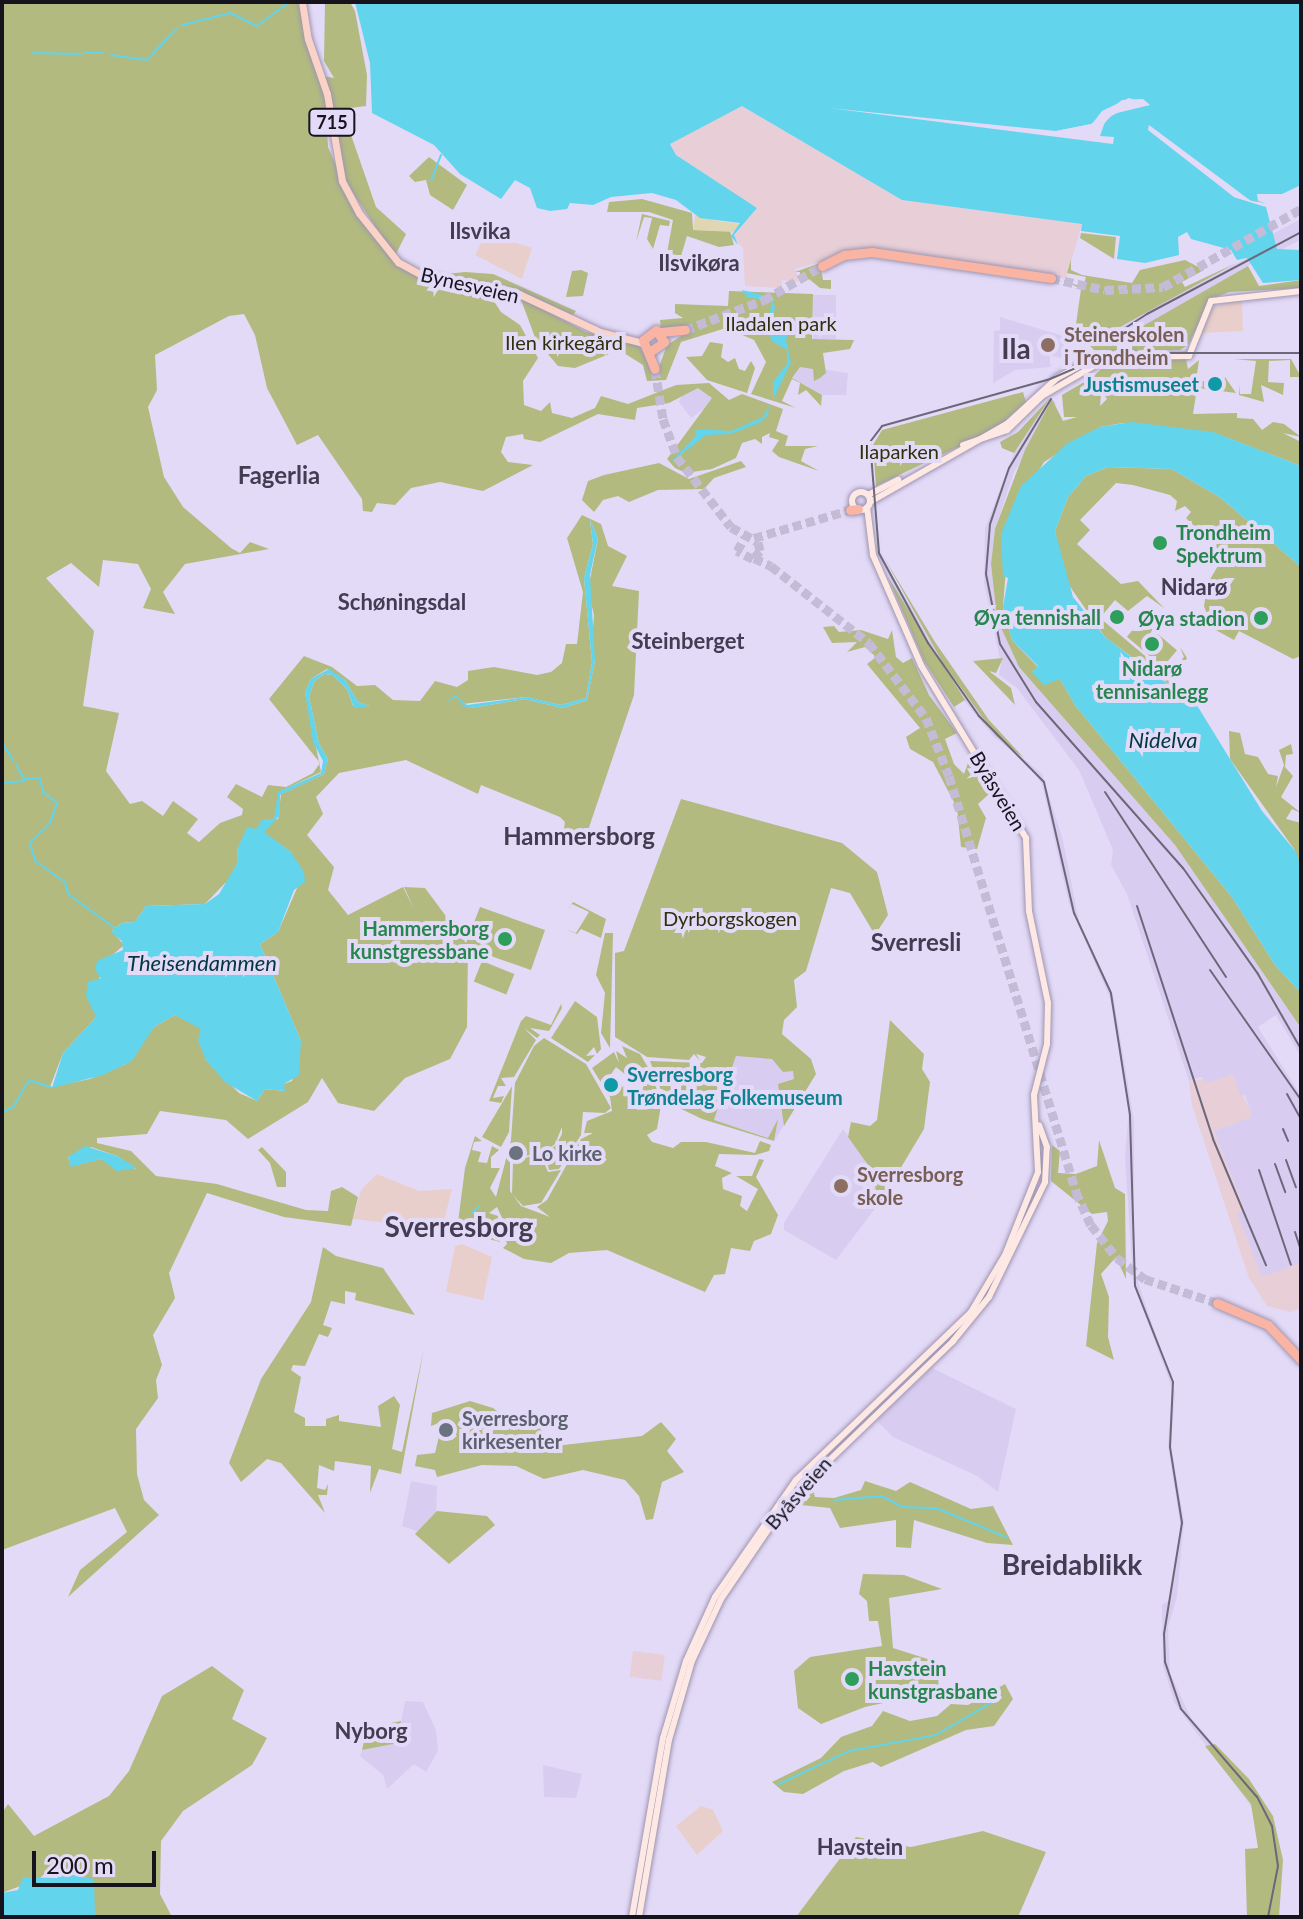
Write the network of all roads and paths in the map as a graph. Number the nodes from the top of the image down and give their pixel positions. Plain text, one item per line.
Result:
1 (302, 2) edge
2 (880, 254) junction
3 (1051, 278) tunnel mouth
4 (1301, 291) edge
5 (660, 332) junction
6 (652, 344) junction
7 (1189, 354) junction
8 (655, 367) tunnel mouth
9 (963, 445) junction
10 (1039, 1125) junction
11 (1217, 1303) tunnel mouth
12 (1301, 1360) edge
13 (632, 1917) edge
14 (639, 1917) edge

1 - 6 main road, Bynesveien / 715
2 - 2 highway
2 - 3 highway
4 - 7 main road
5 - 6 highway
5 - 6 highway
5 - 6 highway
6 - 8 highway
7 - 9 main road
7 - 9 main road
9 - 10 main road, Byåsveien
10 - 13 main road, Byåsveien
10 - 14 main road, Byåsveien
11 - 12 highway

